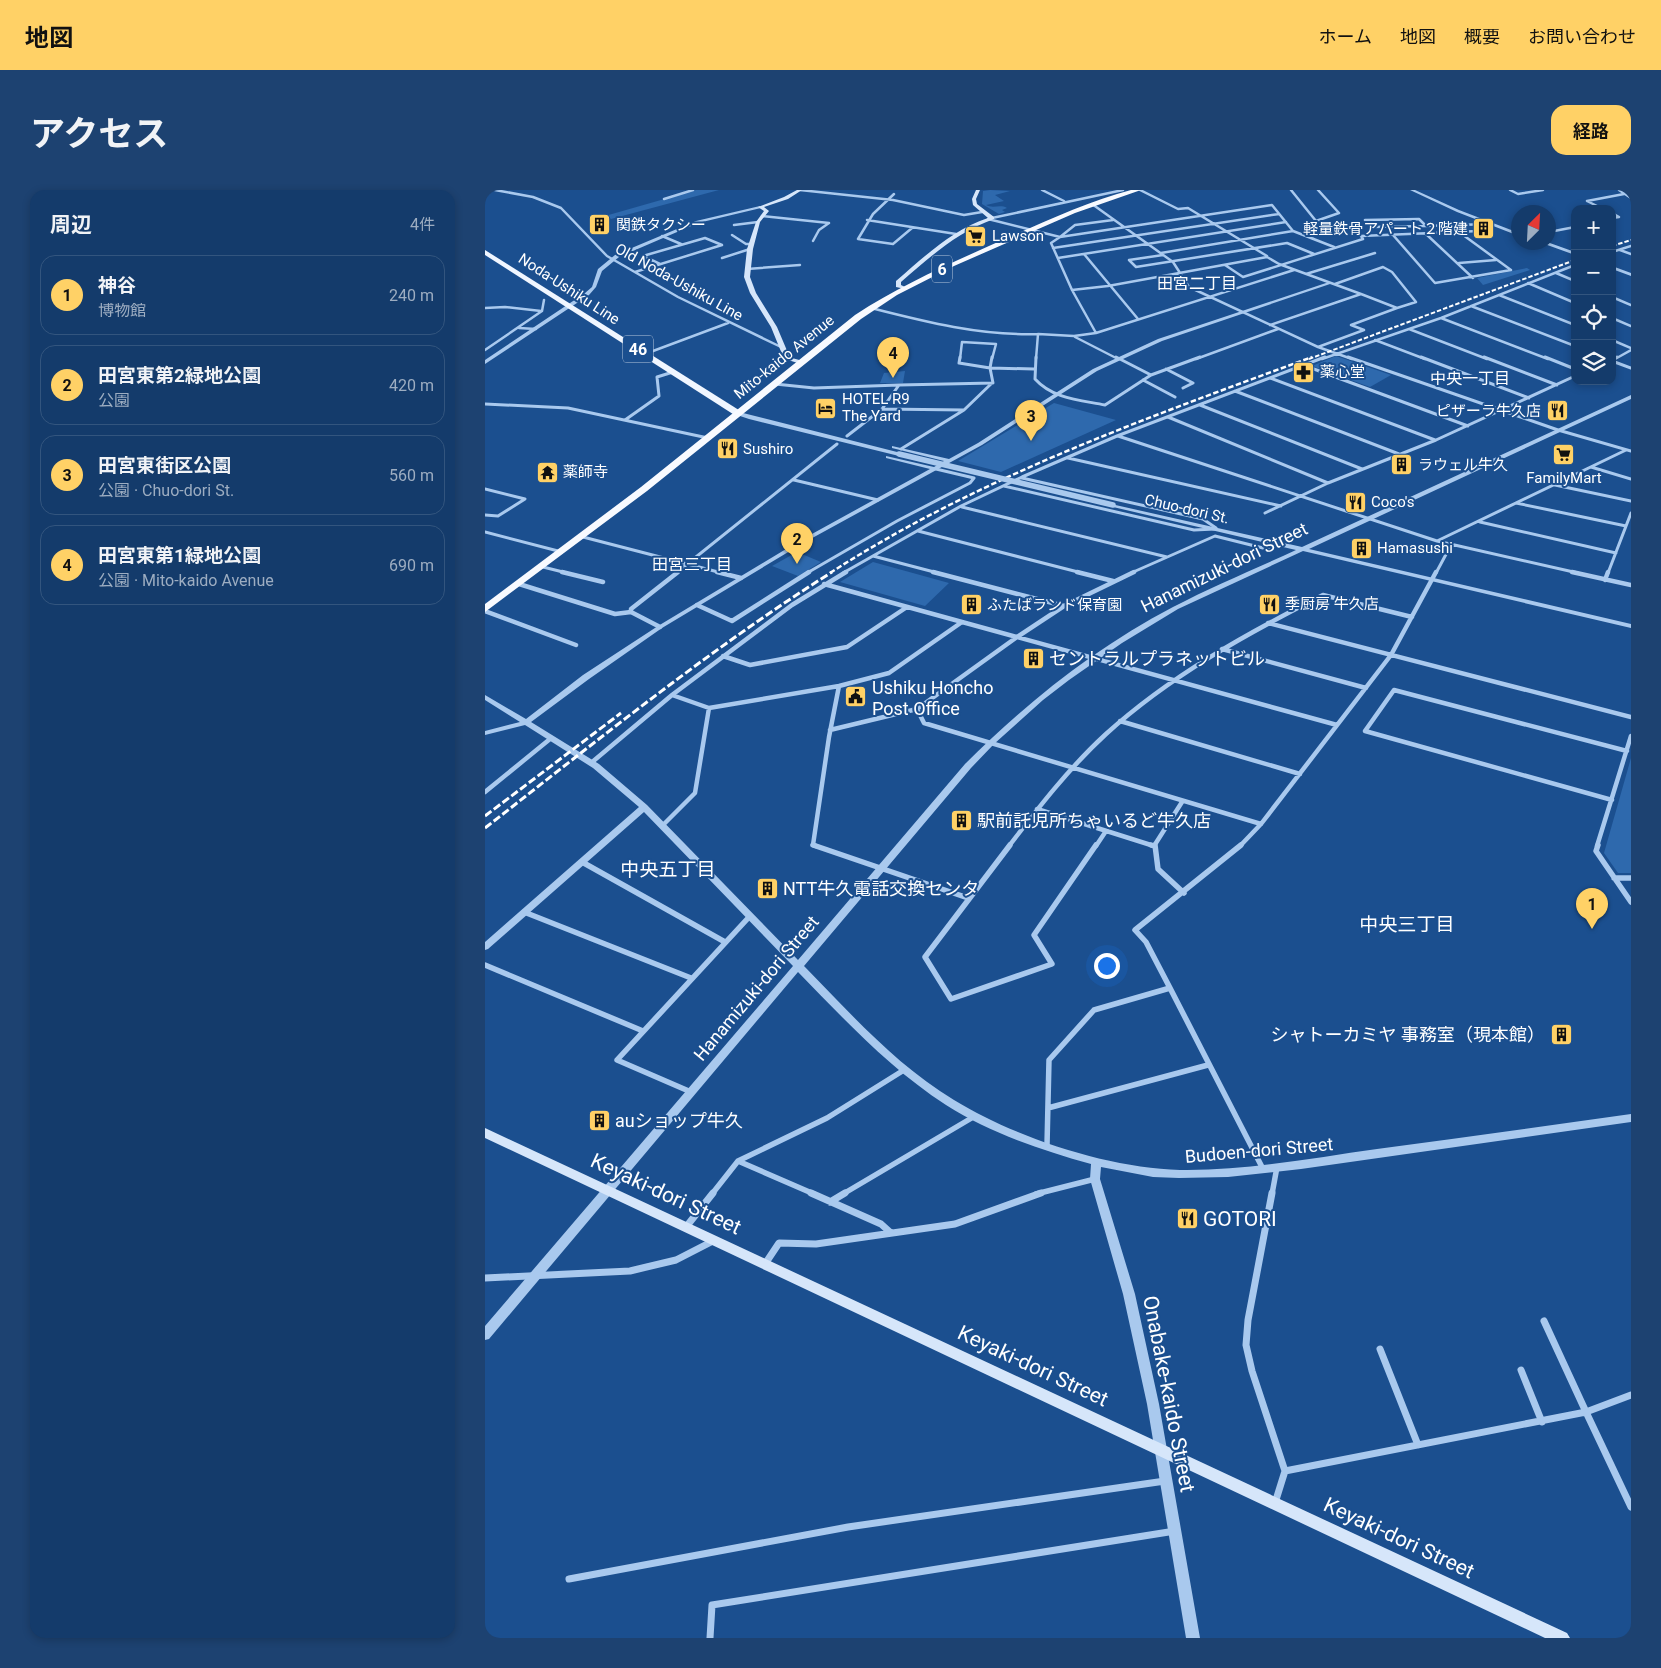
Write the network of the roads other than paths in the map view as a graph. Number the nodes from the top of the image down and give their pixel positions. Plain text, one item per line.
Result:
1 (495, 190) edge
2 (693, 190) edge
3 (800, 190) edge
4 (977, 190) edge
5 (1042, 190) edge
6 (1121, 190) edge
7 (1137, 190) edge
8 (1291, 190) edge
9 (1317, 190) edge
10 (1412, 190) edge
11 (1510, 190) edge
12 (1543, 190) edge
13 (1619, 190) edge
14 (894, 194) dead end
15 (1624, 194) junction
16 (1631, 198) edge
17 (664, 199) dead end
18 (886, 200) junction
19 (1064, 201) junction
20 (1092, 204) junction
21 (1595, 205) edge
22 (760, 207) junction
23 (982, 212) junction
24 (1279, 214) junction
25 (762, 216) junction
26 (1202, 216) junction
27 (990, 218) junction
28 (867, 220) junction
29 (1114, 220) junction
30 (1316, 221) junction
31 (758, 222) junction
32 (1286, 222) junction
33 (1217, 224) junction
34 (1489, 224) junction
35 (734, 225) dead end
36 (1426, 226) junction
37 (1571, 227) edge
38 (912, 228) junction
39 (1126, 228) junction
40 (1336, 229) junction
41 (1032, 230) junction
42 (1556, 230) edge
43 (1293, 231) junction
44 (1479, 231) dead end
45 (1511, 231) edge
46 (1228, 232) junction
47 (1459, 232) junction
48 (956, 234) junction
49 (1426, 234) junction
50 (732, 235) dead end
51 (1393, 235) junction
52 (663, 236) junction
53 (1138, 236) junction
54 (1361, 236) junction
55 (1060, 237) junction
56 (1310, 238) junction
57 (1241, 240) junction
58 (813, 241) dead end
59 (682, 244) junction
60 (1150, 245) junction
61 (1631, 246) edge
62 (751, 247) junction
63 (1334, 247) junction
64 (1556, 247) edge
65 (1053, 248) junction
66 (1254, 248) junction
67 (1620, 250) junction
68 (1616, 251) edge
69 (485, 252) edge
70 (1375, 253) dead end
71 (1571, 253) edge
72 (1084, 254) junction
73 (1162, 254) junction
74 (1314, 254) junction
75 (1631, 254) edge
76 (1267, 257) junction
77 (612, 258) junction
78 (722, 258) dead end
79 (1058, 258) junction
80 (1496, 260) junction
81 (1173, 262) junction
82 (1459, 263) junction
83 (660, 264) junction
84 (1279, 264) junction
85 (800, 265) dead end
86 (1225, 265) junction
87 (1571, 266) edge
88 (747, 269) junction
89 (1616, 269) edge
90 (1294, 270) junction
91 (635, 272) junction
92 (1556, 272) junction
93 (1181, 273) junction
94 (1305, 274) junction
95 (1631, 275) edge
96 (1473, 278) junction
97 (1571, 279) edge
98 (1333, 283) junction
99 (1527, 283) junction
100 (1109, 286) junction
101 (903, 288) junction
102 (1072, 290) junction
103 (1361, 294) junction
104 (1498, 295) junction
105 (1207, 298) junction
106 (1616, 298) edge
107 (543, 300) dead end
108 (1571, 301) edge
109 (1631, 304) edge
110 (569, 306) junction
111 (1470, 306) junction
112 (485, 308) edge
113 (870, 308) junction
114 (1397, 308) junction
115 (542, 311) junction
116 (1243, 312) junction
117 (1441, 318) junction
118 (1138, 319) junction
119 (1616, 320) edge
120 (728, 323) junction
121 (1571, 323) edge
122 (1271, 325) junction
123 (1631, 326) edge
124 (519, 328) junction
125 (1409, 328) junction
126 (536, 329) junction
127 (1279, 329) junction
128 (1096, 333) junction
129 (1038, 334) junction
130 (1074, 336) junction
131 (1374, 340) junction
132 (1616, 342) edge
133 (1571, 344) edge
134 (781, 348) junction
135 (1318, 348) junction
136 (1631, 349) edge
137 (485, 350) edge
138 (1336, 353) junction
139 (645, 354) junction
140 (1118, 358) junction
141 (1616, 358) edge
142 (485, 362) edge
143 (801, 362) junction
144 (1616, 362) edge
145 (1303, 365) junction
146 (990, 366) junction
147 (1571, 367) edge
148 (1034, 368) junction
149 (1631, 368) edge
150 (1166, 369) junction
151 (673, 372) junction
152 (1151, 374) junction
153 (1269, 378) junction
154 (1571, 378) edge
155 (1143, 380) junction
156 (993, 383) junction
157 (775, 384) junction
158 (899, 385) junction
159 (1557, 385) junction
160 (1183, 388) dead end
161 (1235, 391) junction
162 (1059, 394) junction
163 (1175, 397) dead end
164 (1631, 397) edge
165 (1529, 398) junction
166 (485, 404) edge
167 (1199, 405) junction
168 (882, 410) junction
169 (964, 410) junction
170 (1501, 411) junction
171 (739, 414) junction
172 (1168, 417) junction
173 (625, 420) junction
174 (1468, 426) junction
175 (1558, 430) junction
176 (803, 431) junction
177 (847, 436) junction
178 (1117, 436) junction
179 (708, 439) junction
180 (1436, 440) junction
181 (837, 444) junction
182 (1629, 449) edge
183 (900, 451) junction
184 (1399, 454) junction
185 (1067, 458) junction
186 (951, 461) junction
187 (1590, 467) junction
188 (936, 469) junction
189 (1362, 469) junction
190 (1022, 478) junction
191 (1631, 479) edge
192 (794, 480) junction
193 (1328, 483) junction
194 (1555, 485) junction
195 (1004, 486) junction
196 (485, 489) edge
197 (1301, 496) junction
198 (878, 500) junction
199 (1631, 501) edge
200 (1516, 503) junction
201 (961, 506) junction
202 (1281, 506) junction
203 (1265, 513) dead end
204 (1631, 513) edge
205 (485, 515) edge
206 (1366, 518) junction
207 (1479, 522) junction
208 (1626, 526) junction
209 (1218, 529) junction
210 (917, 531) junction
211 (485, 532) edge
212 (583, 537) junction
213 (1437, 541) junction
214 (1451, 545) junction
215 (1301, 548) junction
216 (1271, 550) dead end
217 (562, 552) junction
218 (1616, 553) junction
219 (873, 556) junction
220 (1167, 557) junction
221 (688, 564) junction
222 (543, 567) junction
223 (741, 578) junction
224 (1433, 579) junction
225 (1605, 580) junction
226 (1113, 581) junction
227 (603, 582) dead end
228 (519, 584) junction
229 (824, 584) junction
230 (1631, 585) edge
231 (697, 605) junction
232 (1064, 606) junction
233 (907, 607) junction
234 (485, 610) edge
235 (631, 612) junction
236 (1412, 617) junction
237 (962, 622) junction
238 (1268, 623) junction
239 (1631, 626) edge
240 (660, 627) junction
241 (1017, 637) junction
242 (576, 645) dead end
243 (1222, 649) junction
244 (1391, 655) junction
245 (723, 656) junction
246 (1093, 658) junction
247 (1173, 680) junction
248 (839, 686) junction
249 (1366, 688) junction
250 (672, 695) junction
251 (485, 697) edge
252 (709, 708) junction
253 (917, 709) junction
254 (1631, 716) edge
255 (1120, 721) junction
256 (525, 723) junction
257 (1337, 725) junction
258 (830, 730) junction
259 (485, 733) edge
260 (1631, 736) edge
261 (550, 739) junction
262 (990, 743) junction
263 (1627, 751) junction
264 (591, 763) junction
265 (1073, 768) junction
266 (1300, 774) junction
267 (485, 792) edge
268 (1612, 800) junction
269 (1182, 802) junction
270 (644, 808) junction
271 (1037, 809) junction
272 (1261, 824) junction
273 (662, 826) junction
274 (1106, 831) junction
275 (1155, 846) junction
276 (582, 862) junction
277 (880, 868) junction
278 (1614, 878) junction
279 (1631, 878) edge
280 (1184, 893) junction
281 (969, 898) junction
282 (1631, 902) edge
283 (524, 912) junction
284 (750, 916) junction
285 (725, 942) junction
286 (485, 947) edge
287 (485, 965) edge
288 (798, 966) junction
289 (691, 978) junction
290 (1170, 988) junction
291 (643, 1031) junction
292 (1208, 1066) junction
293 (904, 1070) junction
294 (691, 1092) junction
295 (1049, 1108) junction
296 (975, 1116) junction
297 (1631, 1118) edge
298 (485, 1133) edge
299 (1047, 1146) junction
300 (738, 1161) junction
301 (1096, 1161) junction
302 (1277, 1167) junction
303 (1263, 1169) junction
304 (1095, 1179) junction
305 (609, 1190) junction
306 (830, 1202) junction
307 (686, 1227) junction
308 (891, 1233) junction
309 (715, 1240) junction
310 (765, 1264) junction
311 (537, 1274) junction
312 (485, 1278) edge
313 (1544, 1320) dead end
314 (485, 1335) edge
315 (1381, 1348) dead end
316 (1521, 1370) dead end
317 (1631, 1395) edge
318 (1586, 1412) junction
319 (1542, 1422) junction
320 (1418, 1445) junction
321 (1160, 1449) junction
322 (1285, 1471) junction
323 (1166, 1481) junction
324 (1275, 1503) junction
325 (1631, 1508) edge
326 (1175, 1531) junction
327 (569, 1579) dead end
328 (710, 1638) edge
329 (1193, 1638) edge
330 (1562, 1638) edge

1 - 77 street, Old Noda-Ushiku Line
2 - 17 street
3 - 18 street
3 - 22 main road
4 - 23 main road
5 - 19 street
6 - 7 street
6 - 19 street
7 - 20 highway, Mito-kaido Avenue / 6
7 - 26 street
8 - 30 street
9 - 30 street
10 - 34 street
11 - 12 street
13 - 15 street
14 - 18 street
15 - 16 street
15 - 21 street
18 - 23 street
18 - 28 street
19 - 27 street
20 - 29 street
20 - 41 highway, Mito-kaido Avenue / 6
22 - 25 main road
22 - 52 street
23 - 27 main road
24 - 26 street
24 - 32 street
24 - 33 street
25 - 31 main road
25 - 58 street
26 - 33 street
26 - 39 street
27 - 41 street
27 - 48 main road
28 - 38 street
28 - 38 street
29 - 39 street
29 - 55 street
30 - 40 street
31 - 35 street
31 - 62 main road
32 - 43 street
32 - 46 street
33 - 46 street
33 - 53 street
34 - 36 street
34 - 45 street
36 - 36 street
37 - 42 street
38 - 48 street
39 - 53 street
39 - 55 street
40 - 54 street
40 - 56 street
41 - 55 street
41 - 101 highway, Mito-kaido Avenue / 6
43 - 56 street
43 - 57 street
44 - 47 street
46 - 57 street
46 - 60 street
47 - 49 street
47 - 80 street
48 - 101 main road
49 - 51 street
49 - 82 street
50 - 62 street
51 - 54 street
51 - 96 street
52 - 59 street
52 - 77 street
53 - 60 street
53 - 65 street
54 - 63 street
55 - 65 street
56 - 63 street
57 - 66 street
57 - 73 street
59 - 83 street
59 - 83 street
60 - 72 street
60 - 73 street
61 - 67 street
62 - 78 street
62 - 88 main road
63 - 74 street
64 - 71 street
65 - 79 street
66 - 74 street
66 - 76 street
66 - 81 street
67 - 68 street
67 - 75 street
69 - 110 main road, Noda-Ushiku Line / 46
70 - 94 street
72 - 79 street
72 - 100 street
73 - 81 street
73 - 81 street
74 - 84 street
76 - 84 street
76 - 86 street
77 - 91 street, Old Noda-Ushiku Line
77 - 110 street
79 - 102 street
80 - 82 street
80 - 96 street
81 - 93 street
82 - 96 street
83 - 91 street
84 - 86 street
84 - 90 street
85 - 88 street
86 - 93 street
87 - 92 street
88 - 134 main road
89 - 95 street
90 - 94 street
90 - 105 street
91 - 120 street, Old Noda-Ushiku Line
92 - 97 street
92 - 99 street
93 - 100 street
93 - 105 street
94 - 98 street
98 - 103 street
98 - 114 street
98 - 116 street
99 - 104 street
99 - 108 street
100 - 102 street
100 - 118 street
101 - 113 highway, Mito-kaido Avenue / 6
102 - 128 street
103 - 114 street
103 - 122 street
104 - 111 street
104 - 121 street
105 - 116 street
105 - 118 street
106 - 109 street
107 - 115 street
110 - 126 street
110 - 139 main road, Noda-Ushiku Line / 46
111 - 117 street
111 - 133 street
112 - 115 street
113 - 129 street
113 - 143 highway, Mito-kaido Avenue / 6
114 - 135 street
115 - 124 street
116 - 122 street
116 - 140 street
117 - 125 street
117 - 147 street
118 - 128 street
119 - 123 street
120 - 134 street, Old Noda-Ushiku Line
120 - 139 street
122 - 127 street
124 - 126 street
124 - 137 street
125 - 131 street
125 - 159 street
126 - 142 street
127 - 135 street
127 - 150 street
128 - 130 street
129 - 130 street
129 - 148 street
130 - 140 street
131 - 138 street
131 - 165 street
132 - 136 street
134 - 143 main road
135 - 138 street
136 - 141 street
138 - 145 street
138 - 170 street
139 - 151 main road, Noda-Ushiku Line / 46
140 - 152 street
140 - 162 street
143 - 157 highway, Mito-kaido Avenue / 6
144 - 149 street
145 - 153 street
145 - 174 street
146 - 146 street
146 - 148 street
146 - 156 street
148 - 162 street
150 - 152 street
150 - 160 street
151 - 171 main road, Noda-Ushiku Line / 46
151 - 173 street
152 - 155 street
153 - 161 street
153 - 180 street
154 - 159 street
155 - 162 street
155 - 163 street
156 - 158 street
156 - 169 street
157 - 158 street
157 - 171 highway, Mito-kaido Avenue / 6
158 - 168 street
159 - 165 street
161 - 167 street
161 - 184 street
162 - 186 street
164 - 175 street, Hanamizuki-dori Street
165 - 170 street
166 - 173 street
167 - 172 street
167 - 189 street
168 - 169 street
168 - 177 street
169 - 183 street
170 - 174 street
170 - 175 street
171 - 176 street, Chuo-dori St.
171 - 179 highway, Mito-kaido Avenue / 6
172 - 178 street
172 - 193 street
173 - 179 street
174 - 180 street
175 - 182 street
175 - 206 street, Hanamizuki-dori Street
176 - 177 street
176 - 181 street
176 - 183 street, Chuo-dori St.
177 - 183 street
178 - 185 street
178 - 197 street
179 - 212 highway, Mito-kaido Avenue / 6
180 - 184 street
181 - 188 street
181 - 192 street
182 - 187 street
183 - 186 street
183 - 209 street, Chuo-dori St., bridge
184 - 189 street
185 - 190 street
185 - 202 street
186 - 188 street
187 - 191 street
187 - 194 street
188 - 198 street
188 - 231 street
189 - 193 street
190 - 195 street
190 - 209 street
192 - 198 street
192 - 221 street
193 - 197 street
194 - 199 street
194 - 200 street
195 - 201 street
195 - 209 street
196 - 205 street
197 - 202 street
197 - 206 street
198 - 223 street
200 - 207 street
200 - 208 street
201 - 210 street
201 - 220 street
202 - 203 street
204 - 208 street
206 - 213 street
206 - 215 street, Hanamizuki-dori Street
207 - 213 street
207 - 218 street
208 - 218 street
209 - 215 street, Chuo-dori St.
210 - 219 street
210 - 226 street
211 - 217 street
212 - 217 highway, Mito-kaido Avenue / 6
212 - 221 street
213 - 214 street
214 - 224 street
214 - 225 street
215 - 224 street, Chuo-dori St.
215 - 246 street, Hanamizuki-dori Street
216 - 220 street
217 - 222 highway, Mito-kaido Avenue / 6
218 - 225 street
219 - 229 street
219 - 232 street
220 - 226 street
221 - 223 street
221 - 235 street
222 - 227 street
222 - 228 highway, Mito-kaido Avenue / 6
223 - 231 street
224 - 236 street
224 - 239 street, Chuo-dori St.
225 - 230 street
226 - 232 street
228 - 234 highway, Mito-kaido Avenue / 6
228 - 235 street
229 - 233 street
229 - 245 street
231 - 240 street
232 - 241 street
233 - 237 street
233 - 245 street
234 - 242 street
235 - 240 street
236 - 238 street
236 - 244 street
237 - 241 street
237 - 248 street
238 - 243 street
238 - 244 street
240 - 256 street
241 - 246 street
241 - 253 street
243 - 247 street
243 - 249 street
244 - 249 street
244 - 254 street
245 - 250 street
246 - 247 street
246 - 262 street, Hanamizuki-dori Street
247 - 255 street
247 - 257 street
248 - 252 street
248 - 258 street
249 - 257 street
250 - 252 street
250 - 264 street
251 - 256 street, Budoen-dori Street
252 - 273 street
253 - 258 street
253 - 262 street
255 - 265 street
255 - 266 street
256 - 259 street
256 - 261 street, Budoen-dori Street
257 - 266 street
258 - 277 street
260 - 263 street
261 - 264 street, Budoen-dori Street
261 - 267 street
262 - 265 street
262 - 277 street, Hanamizuki-dori Street
263 - 268 street
263 - 268 street
264 - 270 street, Budoen-dori Street
265 - 269 street
265 - 271 street
266 - 272 street
268 - 278 street
269 - 272 street
269 - 275 street
270 - 273 street, Budoen-dori Street
270 - 276 street
271 - 274 street
271 - 281 street
272 - 280 street
273 - 284 street, Budoen-dori Street
274 - 275 street
274 - 281 street
275 - 280 street
276 - 283 street
276 - 285 street
277 - 281 street
277 - 288 street, Hanamizuki-dori Street
278 - 279 street
278 - 282 street
280 - 290 street
283 - 286 street
283 - 289 street
284 - 285 street
284 - 288 street, Budoen-dori Street
285 - 289 street
287 - 291 street
288 - 293 street, Budoen-dori Street
288 - 294 street, Hanamizuki-dori Street
289 - 291 street
290 - 292 street
290 - 295 street
291 - 294 street
292 - 295 street
292 - 303 street
293 - 296 street, Budoen-dori Street
293 - 300 street
294 - 305 street, Hanamizuki-dori Street
295 - 299 street
296 - 299 street, Budoen-dori Street
296 - 306 street
297 - 302 street, Budoen-dori Street
298 - 305 main road, Keyaki-dori Street
299 - 301 street, Budoen-dori Street
300 - 306 street
300 - 307 street
301 - 303 street, Budoen-dori Street
301 - 304 street, Onabake-kaido Street
302 - 303 street, Budoen-dori Street
302 - 322 street
304 - 308 street
304 - 321 street, Onabake-kaido Street
305 - 307 main road, Keyaki-dori Street
305 - 311 street, Hanamizuki-dori Street
306 - 308 street
307 - 309 main road, Keyaki-dori Street
308 - 310 street
309 - 310 main road, Keyaki-dori Street
309 - 311 street
310 - 321 main road, Keyaki-dori Street
311 - 312 street
311 - 314 street, Hanamizuki-dori Street
313 - 318 street
315 - 320 street
316 - 319 street
317 - 318 street
318 - 319 street
318 - 325 street
319 - 320 street
320 - 322 street
321 - 323 street, Onabake-kaido Street
321 - 324 main road, Keyaki-dori Street
322 - 324 street
323 - 326 street, Onabake-kaido Street
323 - 327 street
324 - 330 main road, Keyaki-dori Street
326 - 328 street
326 - 329 street, Onabake-kaido Street

